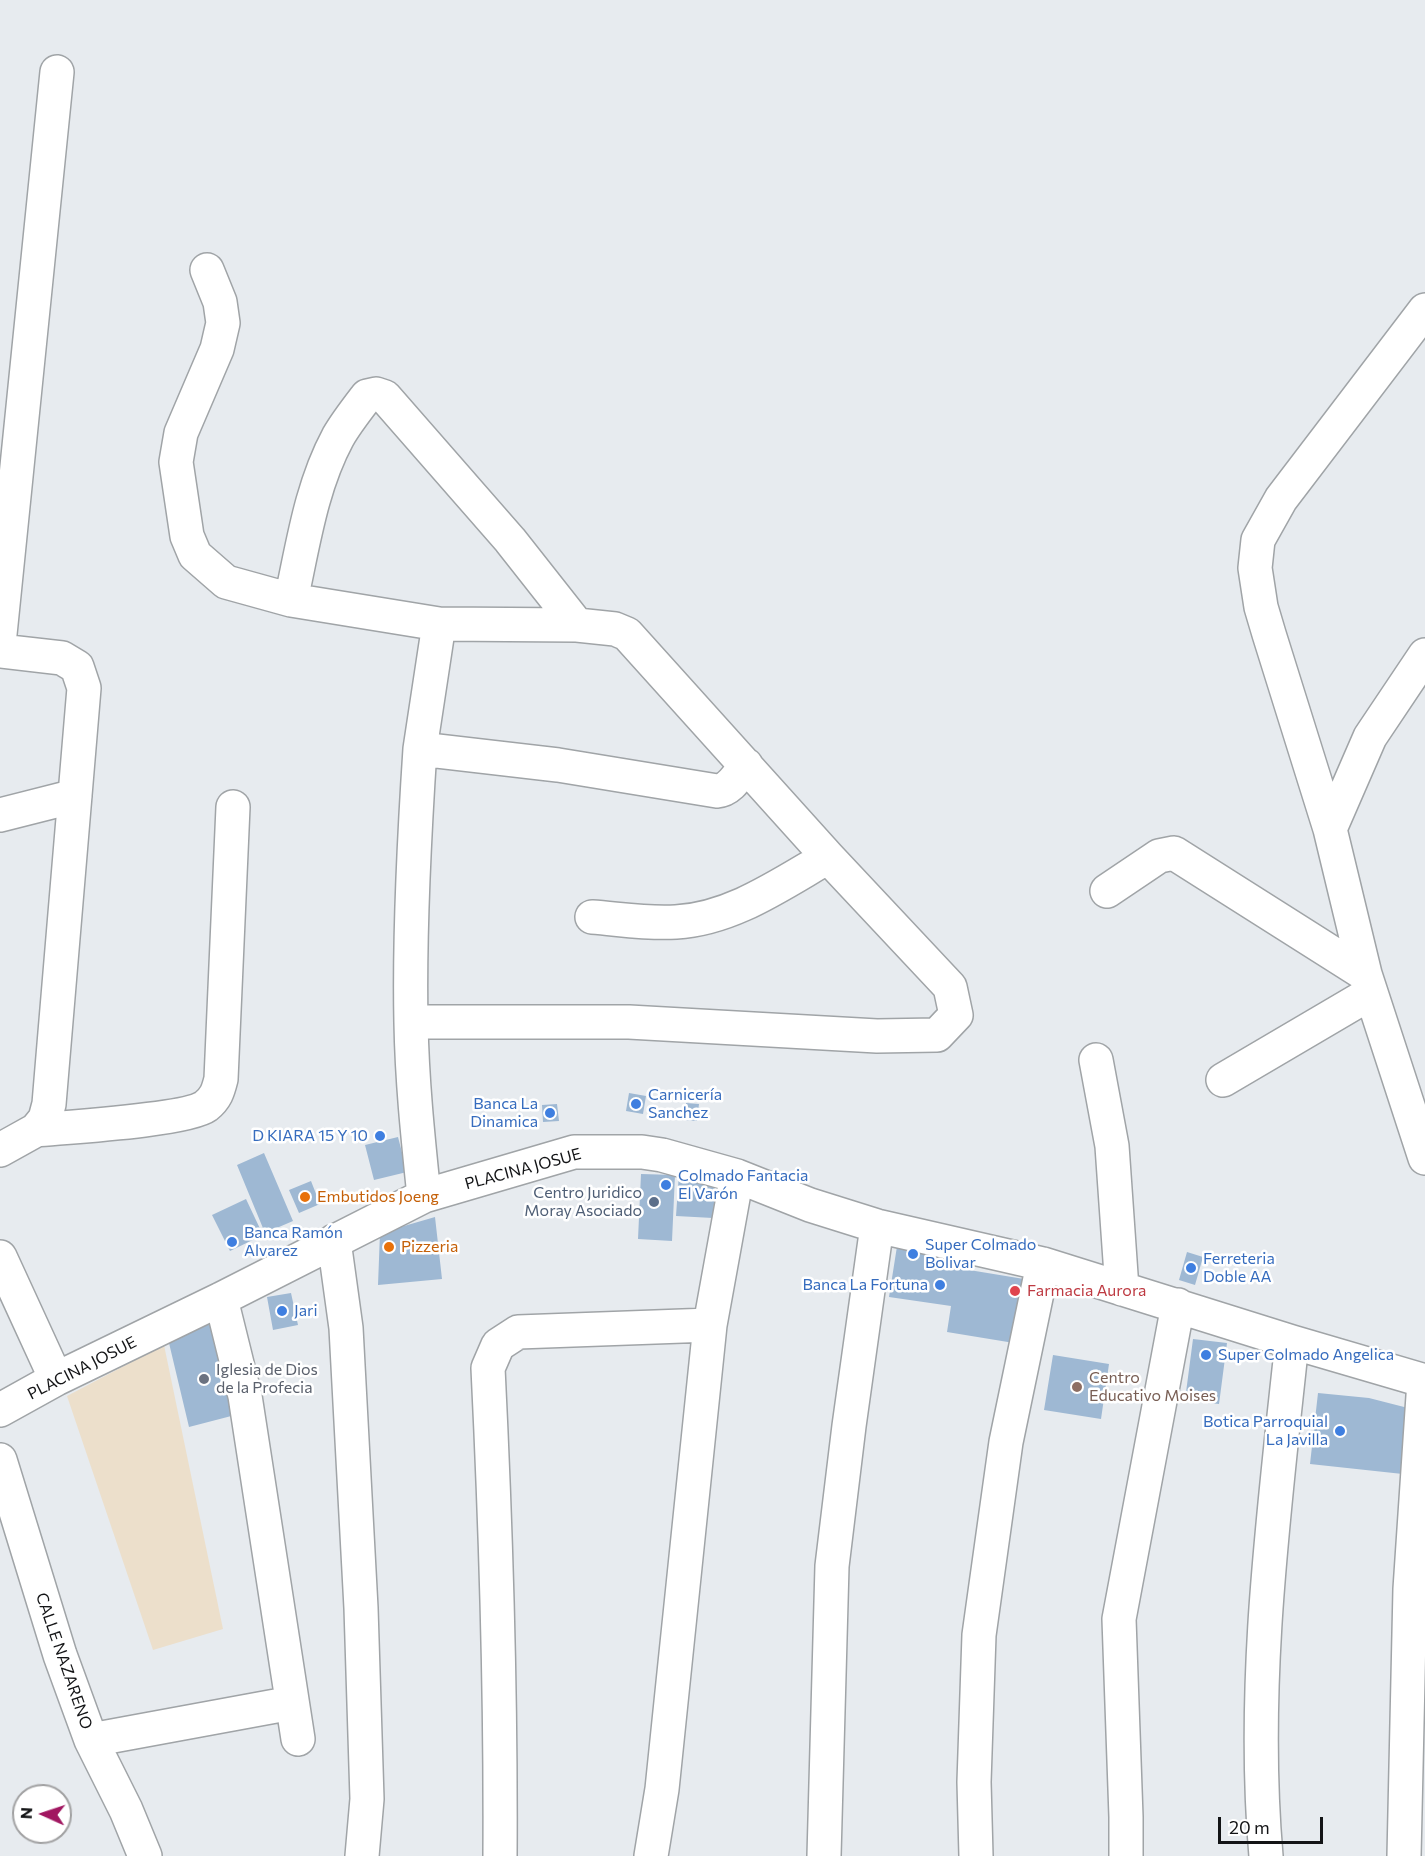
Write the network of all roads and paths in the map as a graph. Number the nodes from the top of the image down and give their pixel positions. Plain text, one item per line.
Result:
1 (57, 72) dead end
2 (207, 270) dead end
3 (1425, 310) edge
4 (10, 433) edge
5 (291, 600) junction
6 (439, 624) junction
7 (577, 625) junction
8 (0, 634) edge
9 (0, 651) edge
10 (1425, 655) edge
11 (420, 749) junction
12 (746, 765) junction
13 (75, 796) junction
14 (233, 807) dead end
15 (0, 815) edge
16 (1330, 829) junction
17 (828, 857) junction
18 (1107, 891) dead end
19 (592, 917) dead end
20 (1368, 983) junction
21 (411, 1022) junction
22 (1096, 1060) dead end
23 (1224, 1080) dead end
24 (36, 1130) junction
25 (0, 1150) edge
26 (1425, 1158) edge
27 (737, 1176) junction
28 (423, 1196) junction
29 (877, 1226) junction
30 (334, 1241) junction
31 (0, 1257) edge
32 (1043, 1264) junction
33 (1122, 1288) junction
34 (221, 1299) junction
35 (1178, 1305) junction
36 (710, 1325) junction
37 (1292, 1342) junction
38 (56, 1379) junction
39 (1424, 1381) edge
40 (0, 1410) edge
41 (0, 1460) edge
42 (292, 1703) junction
43 (298, 1739) dead end
44 (92, 1740) junction
45 (145, 1856) edge
46 (362, 1856) edge
47 (500, 1856) edge
48 (651, 1856) edge
49 (824, 1856) edge
50 (976, 1856) edge
51 (1126, 1856) edge
52 (1266, 1856) edge
53 (1404, 1856) edge

1 - 4 street
2 - 5 street
3 - 16 street
4 - 8 street
5 - 6 street
5 - 7 street
6 - 7 street
6 - 11 street
7 - 12 street
9 - 13 street
10 - 16 street
11 - 12 street
11 - 21 street
12 - 17 street
13 - 15 street
13 - 24 street
14 - 24 street
16 - 20 street
17 - 19 street
17 - 21 street
18 - 20 street
20 - 23 street
20 - 26 street
21 - 28 street
22 - 33 street
24 - 25 street
27 - 28 street, PLACINA JOSUE
27 - 29 street, PLACINA JOSUE
27 - 36 street
28 - 30 street, PLACINA JOSUE
29 - 32 street, PLACINA JOSUE
29 - 49 street
30 - 34 street, PLACINA JOSUE
30 - 46 street
31 - 38 street
32 - 33 street, PLACINA JOSUE
32 - 50 street
33 - 35 street, PLACINA JOSUE
34 - 38 street, PLACINA JOSUE
34 - 42 street
35 - 37 street, PLACINA JOSUE
35 - 51 street
36 - 47 street
36 - 48 street
37 - 39 street, PLACINA JOSUE
37 - 52 street
38 - 40 street, PLACINA JOSUE
39 - 53 street
41 - 44 street, CALLE NAZARENO
42 - 43 street
42 - 44 street
44 - 45 street, CALLE NAZARENO

